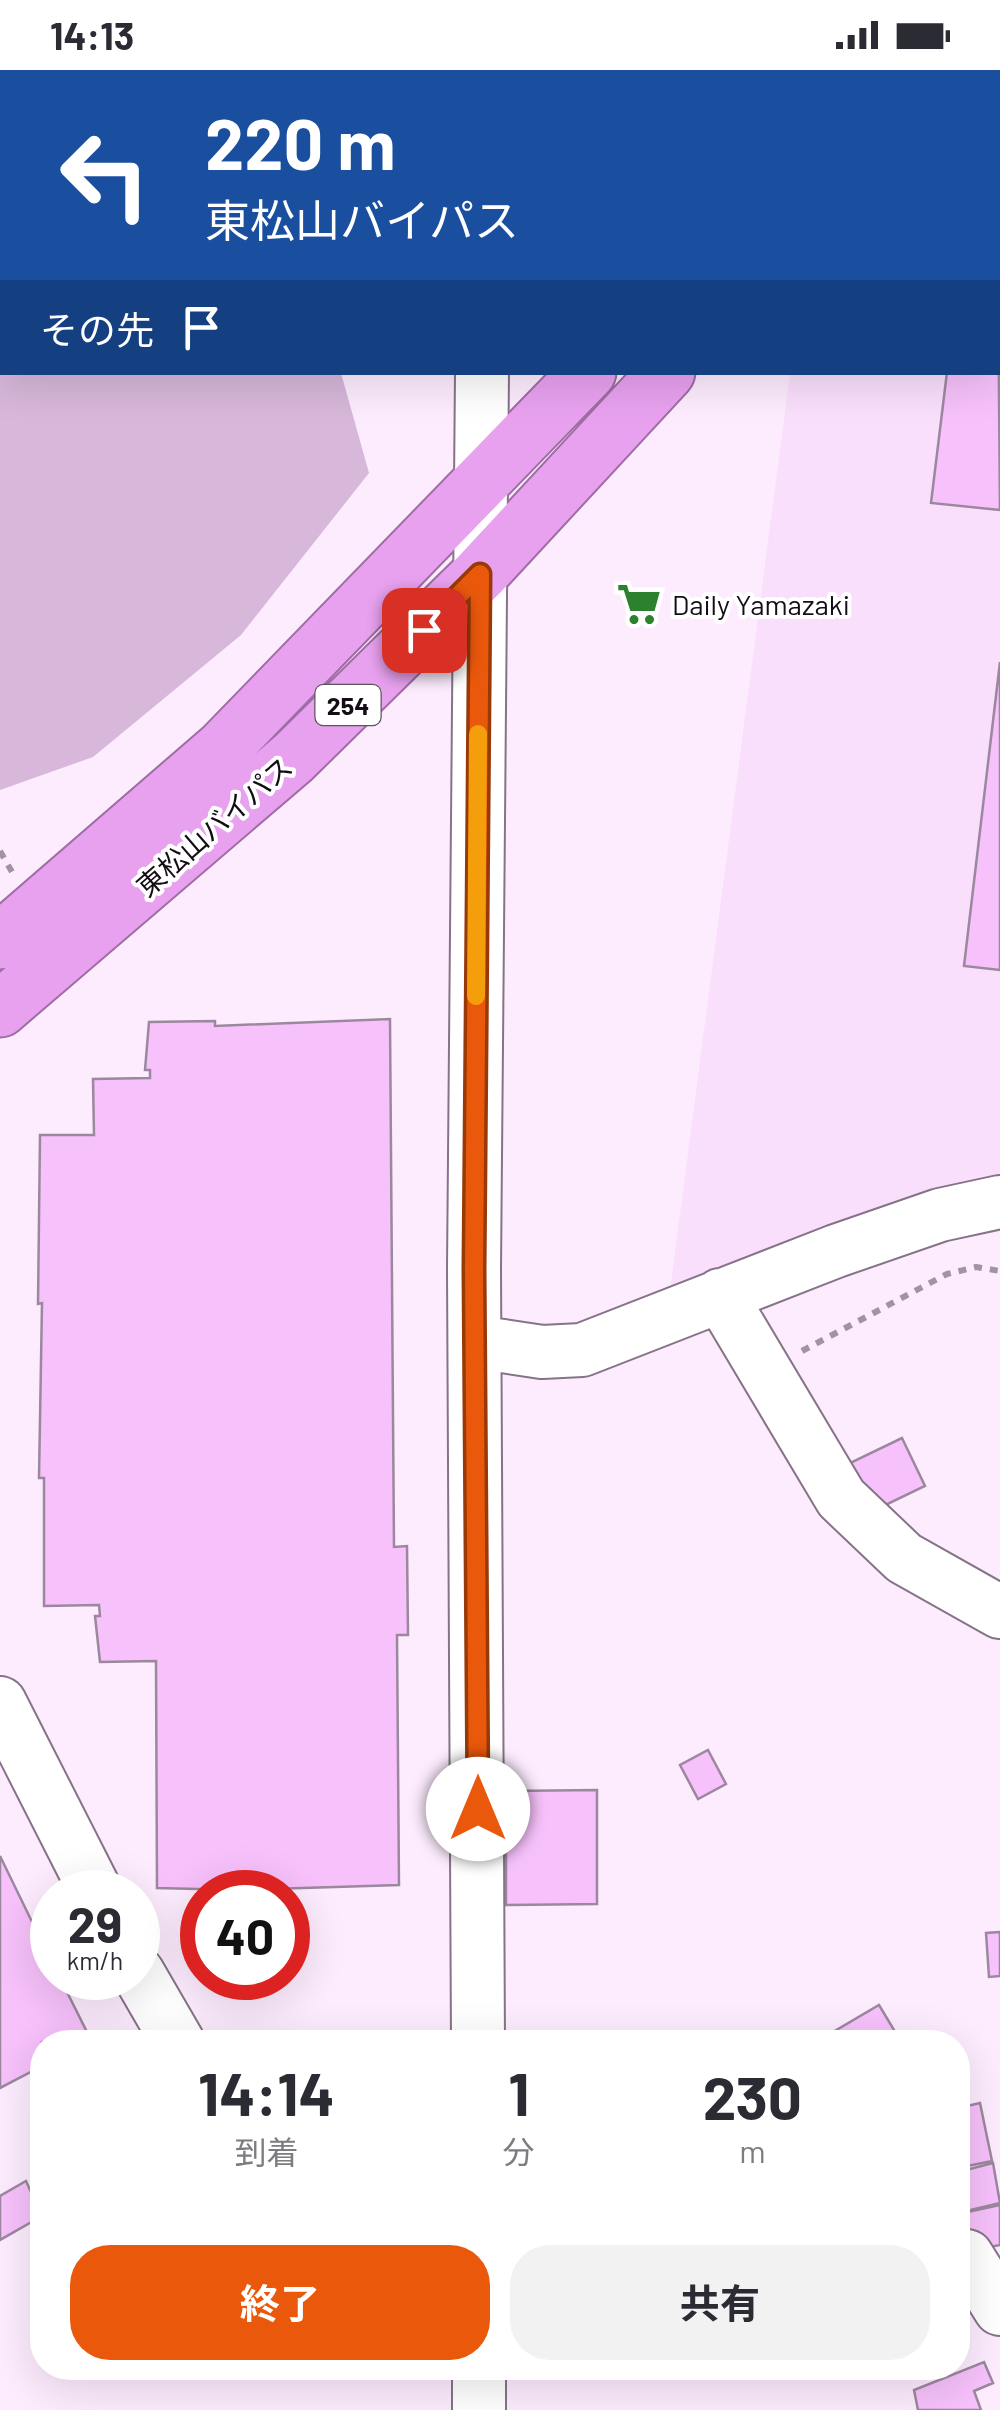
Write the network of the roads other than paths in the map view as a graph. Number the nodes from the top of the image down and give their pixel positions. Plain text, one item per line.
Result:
1 (482, 375) edge
2 (585, 375) edge
3 (664, 375) edge
4 (484, 482) junction
5 (480, 574) junction
6 (0, 942) edge
7 (0, 1009) edge
8 (1000, 1202) edge
9 (720, 1295) junction
10 (476, 1342) junction
11 (1000, 1612) edge
12 (0, 1703) edge
13 (85, 1870) edge
14 (154, 2000) edge
15 (171, 2030) edge
16 (478, 2030) edge
17 (970, 2259) edge
18 (1000, 2309) edge
19 (479, 2380) edge
20 (479, 2410) edge

1 - 4 street
2 - 4 highway, 東松山バイパス / 254
3 - 5 highway, 東松山バイパス / 254
4 - 5 street
4 - 6 highway, 東松山バイパス / 254
5 - 7 highway, 東松山バイパス / 254
5 - 10 street
8 - 9 street
9 - 10 street
9 - 11 street
10 - 16 street
12 - 13 street
14 - 15 street
17 - 18 street
19 - 20 street

